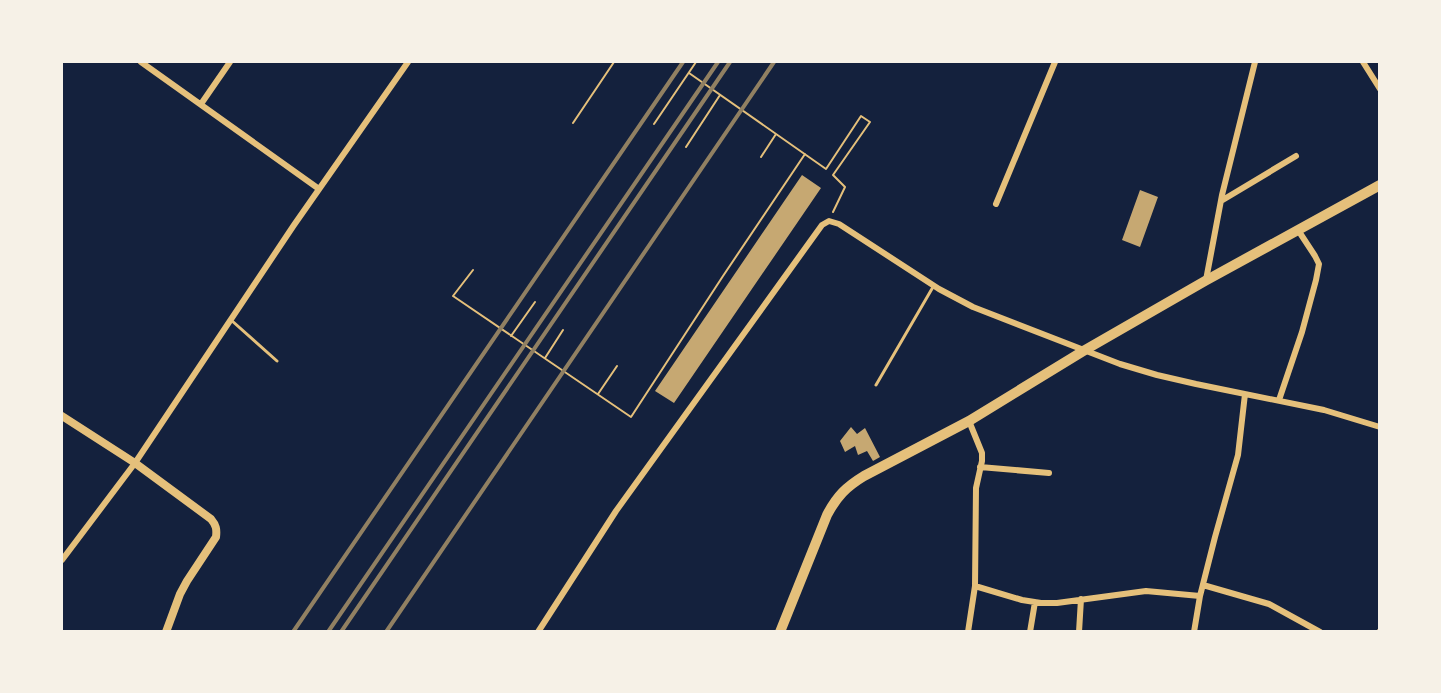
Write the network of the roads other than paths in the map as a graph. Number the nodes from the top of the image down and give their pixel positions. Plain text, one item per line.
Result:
1 (141, 62) edge
2 (230, 62) edge
3 (408, 62) edge
4 (1055, 62) edge
5 (1255, 62) edge
6 (1363, 62) edge
7 (1380, 89) edge
8 (201, 104) junction
9 (1296, 156) dead end
10 (1380, 185) edge
11 (319, 189) junction
12 (1221, 201) junction
13 (996, 204) dead end
14 (1298, 230) junction
15 (1205, 281) junction
16 (933, 285) junction
17 (231, 320) junction
18 (1085, 350) junction
19 (277, 361) dead end
20 (876, 385) dead end
21 (1245, 394) junction
22 (1279, 400) junction
23 (62, 416) edge
24 (969, 421) junction
25 (1380, 427) edge
26 (135, 463) junction
27 (980, 467) junction
28 (1049, 473) dead end
29 (62, 560) edge
30 (1203, 585) junction
31 (975, 586) junction
32 (1200, 596) junction
33 (1081, 599) junction
34 (1035, 602) junction
35 (166, 632) edge
36 (538, 632) edge
37 (780, 632) edge
38 (968, 632) edge
39 (1030, 632) edge
40 (1079, 632) edge
41 (1194, 632) edge
42 (1320, 632) edge

1 - 8 street
2 - 8 street
3 - 11 street
4 - 13 street
5 - 12 street
6 - 7 street
8 - 11 street
9 - 12 street
10 - 14 main road
11 - 17 street
12 - 15 street
14 - 15 main road
14 - 22 street
15 - 18 main road
16 - 18 street
16 - 20 lane
16 - 36 street
17 - 19 lane
17 - 26 street
18 - 21 street
18 - 24 main road
21 - 22 street
21 - 30 street
22 - 25 street
23 - 26 street
24 - 27 street
24 - 37 main road
26 - 29 street
26 - 35 street
27 - 28 street
27 - 31 street
30 - 32 street
30 - 42 street
31 - 34 street
31 - 38 street
32 - 33 street
32 - 41 street
33 - 34 street
33 - 40 street
34 - 39 street

